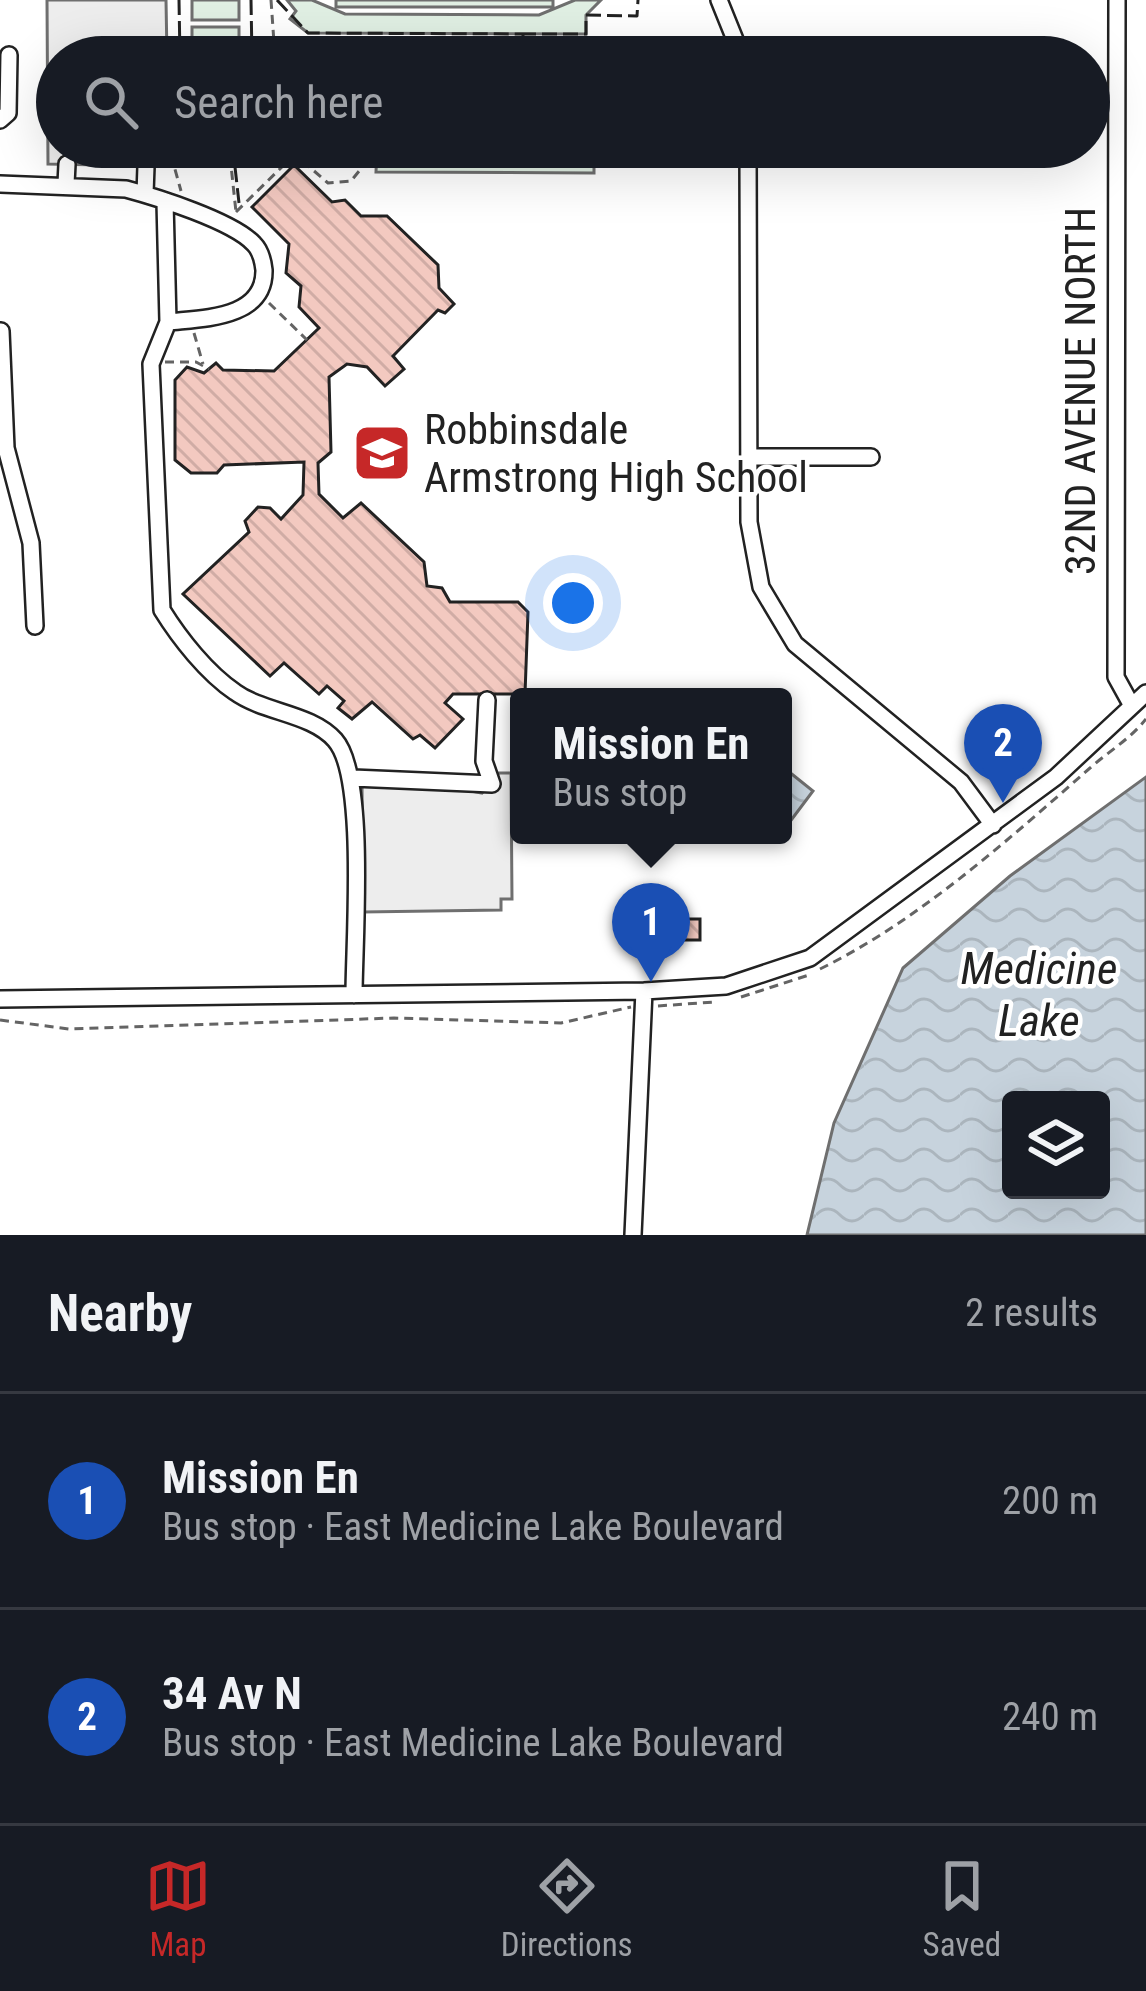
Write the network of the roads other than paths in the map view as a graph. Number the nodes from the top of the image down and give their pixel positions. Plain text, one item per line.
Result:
1 (718, 0) edge
2 (1117, 0) edge
3 (733, 36) edge
4 (8, 55) dead end
5 (0, 120) edge
6 (67, 168) edge
7 (146, 168) edge
8 (748, 168) edge
9 (0, 184) edge
10 (66, 184) junction
11 (145, 194) junction
12 (165, 202) junction
13 (168, 322) junction
14 (1, 331) edge
15 (749, 457) junction
16 (872, 457) dead end
17 (20, 501) junction
18 (0, 508) edge
19 (35, 626) dead end
20 (1146, 693) edge
21 (487, 700) dead end
22 (1132, 706) junction
23 (353, 778) junction
24 (994, 825) junction
25 (644, 991) junction
26 (354, 995) junction
27 (0, 999) edge
28 (633, 1235) edge

1 - 3 street
2 - 22 street, 32ND AVENUE NORTH
4 - 5 street
6 - 10 street
7 - 11 street
8 - 15 street
9 - 10 street
10 - 11 street
11 - 12 street
12 - 13 street
12 - 13 street
13 - 23 street
14 - 17 street
15 - 16 street
15 - 24 street
17 - 18 street
17 - 19 street
20 - 22 street
21 - 23 street
22 - 24 street
23 - 26 street
24 - 25 street
25 - 26 street
25 - 28 street
26 - 27 street

